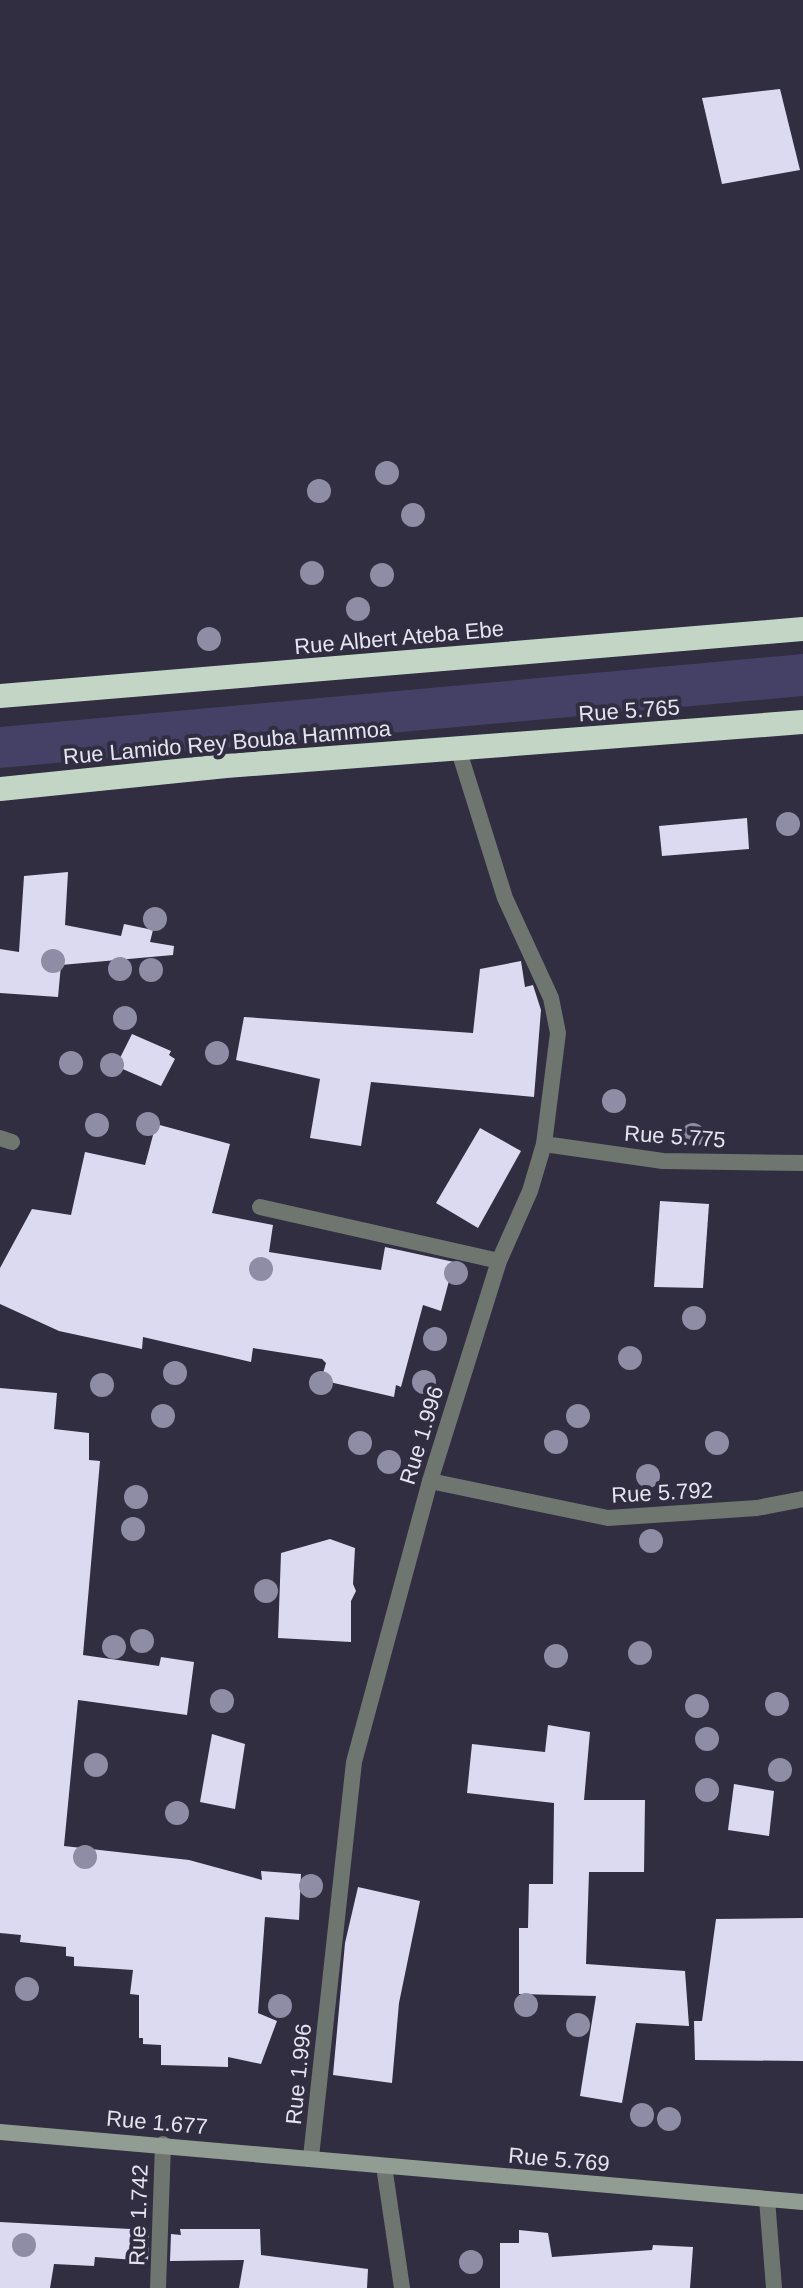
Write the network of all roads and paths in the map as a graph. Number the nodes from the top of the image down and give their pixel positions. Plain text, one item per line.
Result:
1 (803, 629) edge
2 (0, 696) edge
3 (803, 722) edge
4 (458, 748) junction
5 (0, 789) edge
6 (544, 1144) junction
7 (803, 1163) edge
8 (260, 1207) dead end
9 (499, 1261) junction
10 (430, 1481) junction
11 (803, 1499) edge
12 (0, 2132) edge
13 (163, 2144) junction
14 (311, 2157) junction
15 (384, 2166) junction
16 (767, 2199) junction
17 (803, 2202) edge
18 (158, 2288) edge
19 (402, 2288) edge
20 (774, 2288) edge

1 - 2 highway, Rue Albert Ateba Ebe
3 - 4 highway, Rue 5.765
4 - 5 highway, Rue Lamido Rey Bouba Hammoa
4 - 6 street, Rue 1.996
6 - 7 street, Rue 5.775
6 - 9 street, Rue 1.996
8 - 9 street
9 - 10 street, Rue 1.996
10 - 11 street, Rue 5.792
10 - 14 street, Rue 1.996
12 - 13 main road, Rue 1.677
13 - 14 main road, Rue 1.677
13 - 18 street, Rue 1.742
14 - 15 main road, Rue 5.769
15 - 16 main road, Rue 5.769
15 - 19 street
16 - 17 main road, Rue 5.769
16 - 20 street

